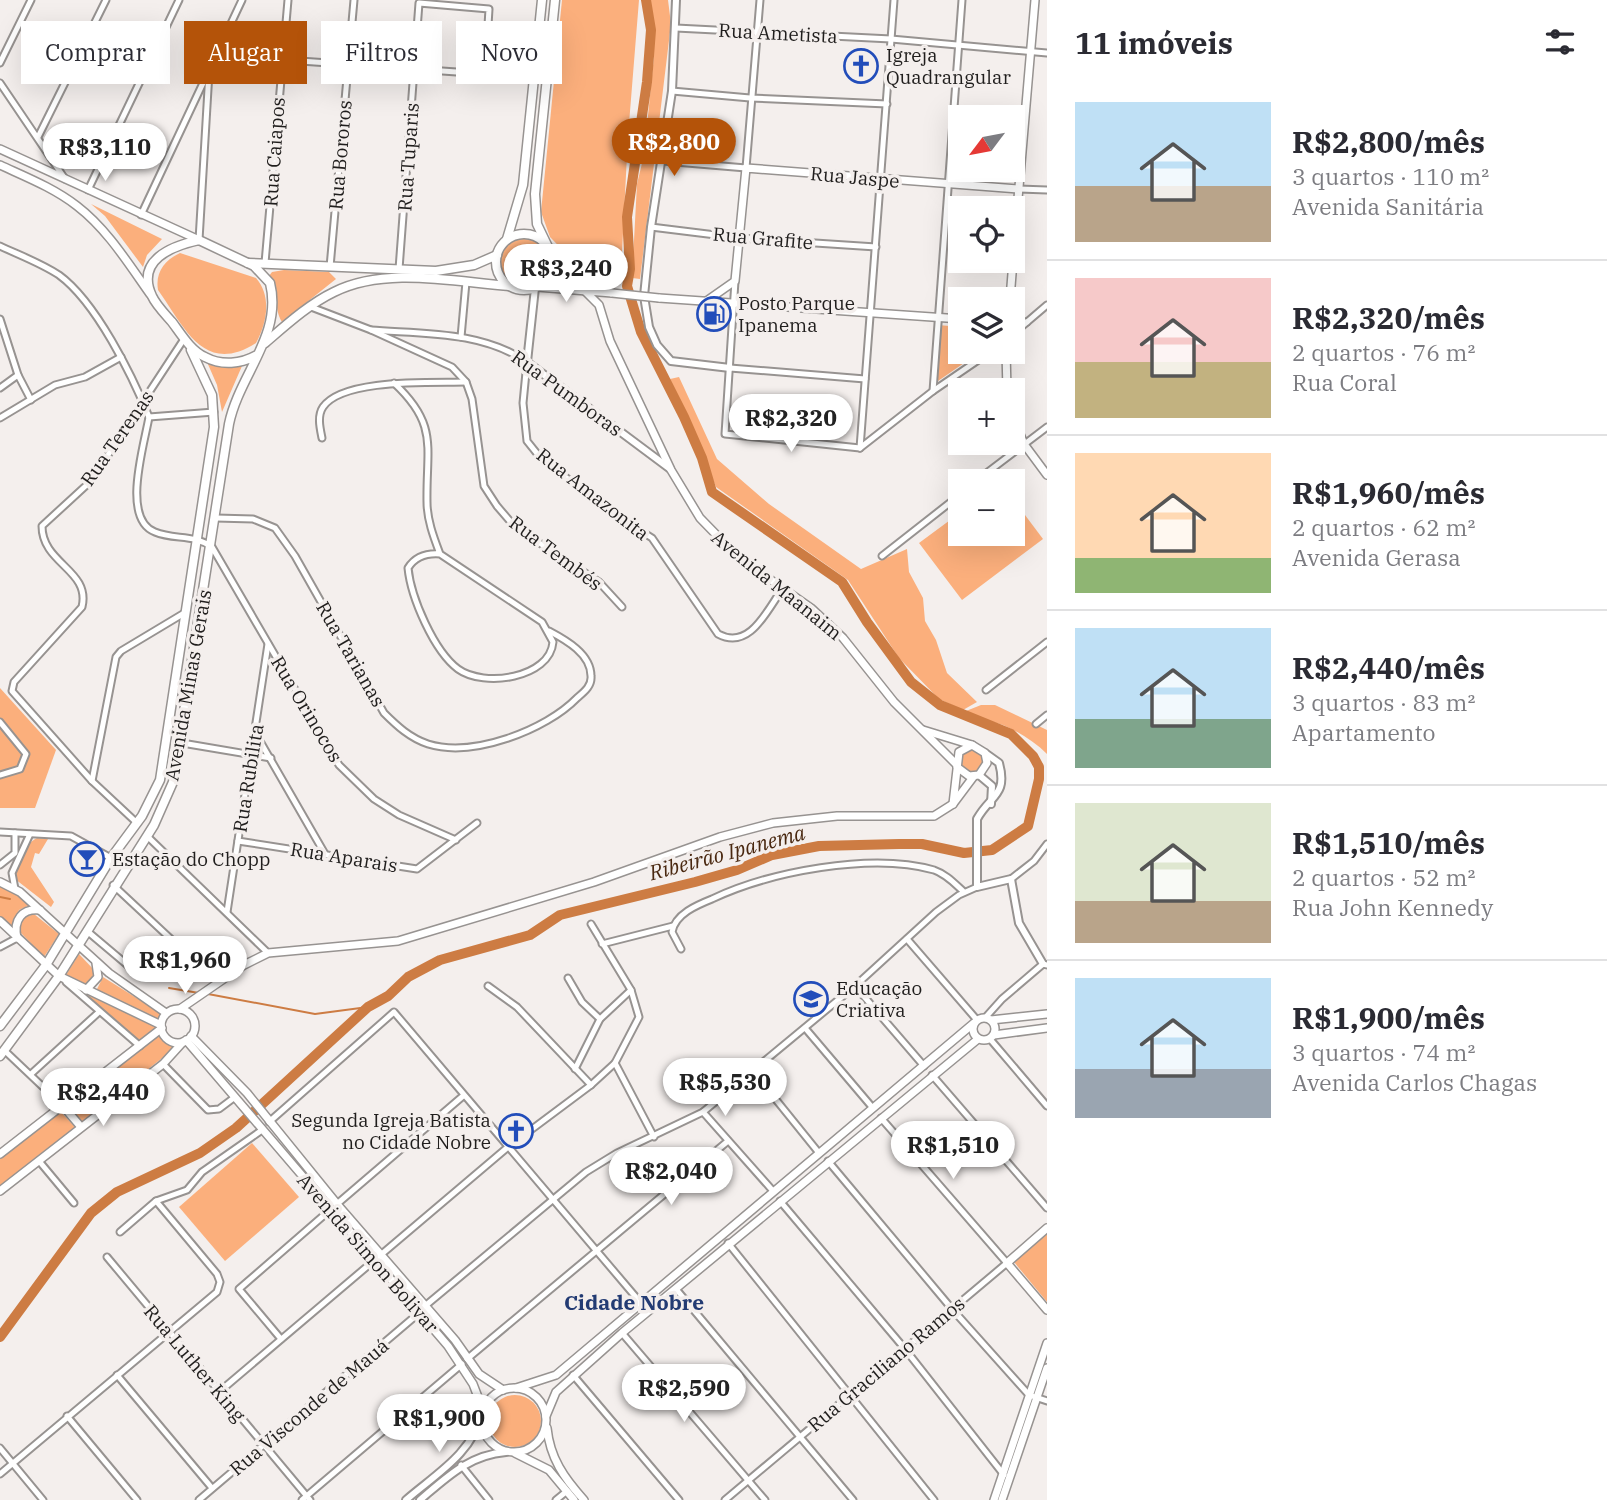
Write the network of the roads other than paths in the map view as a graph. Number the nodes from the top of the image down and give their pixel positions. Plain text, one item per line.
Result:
1 (31, 0) edge
2 (106, 0) edge
3 (179, 0) edge
4 (242, 0) edge
5 (288, 0) edge
6 (354, 0) edge
7 (542, 0) edge
8 (555, 0) edge
9 (676, 0) edge
10 (760, 0) edge
11 (894, 0) edge
12 (962, 0) edge
13 (1035, 0) edge
14 (232, 21) edge
15 (286, 21) edge
16 (352, 21) edge
17 (676, 28) junction
18 (758, 30) junction
19 (891, 40) junction
20 (958, 45) junction
21 (1031, 52) junction
22 (1047, 53) edge
23 (0, 63) edge
24 (414, 69) joint
25 (0, 83) edge
26 (202, 84) edge
27 (208, 84) edge
28 (279, 84) edge
29 (346, 84) edge
30 (413, 84) edge
31 (672, 91) junction
32 (750, 98) junction
33 (887, 104) junction
34 (38, 137) junction
35 (0, 149) edge
36 (663, 160) junction
37 (0, 165) edge
38 (746, 168) junction
39 (65, 179) junction
40 (882, 179) junction
41 (948, 184) junction
42 (1019, 189) junction
43 (88, 190) junction
44 (1047, 190) edge
45 (1018, 196) edge
46 (141, 215) junction
47 (651, 227) junction
48 (740, 238) junction
49 (507, 239) junction
50 (199, 240) junction
51 (0, 246) edge
52 (876, 247) junction
53 (550, 251) junction
54 (497, 255) junction
55 (246, 263) junction
56 (265, 263) junction
57 (330, 267) junction
58 (400, 269) junction
59 (735, 281) junction
60 (466, 282) junction
61 (510, 286) junction
62 (536, 287) junction
63 (596, 291) junction
64 (586, 292) junction
65 (610, 293) junction
66 (152, 297) junction
67 (705, 302) junction
68 (733, 304) junction
69 (1047, 305) edge
70 (311, 307) junction
71 (602, 310) junction
72 (870, 314) junction
73 (936, 317) junction
74 (948, 318) edge
75 (0, 319) edge
76 (1027, 322) edge
77 (371, 330) junction
78 (461, 337) junction
79 (184, 338) junction
80 (263, 345) junction
81 (257, 355) junction
82 (121, 357) junction
83 (527, 362) junction
84 (972, 364) edge
85 (730, 369) junction
86 (18, 375) junction
87 (865, 379) junction
88 (466, 382) junction
89 (394, 383) junction
90 (0, 388) edge
91 (933, 391) junction
92 (31, 400) junction
93 (142, 401) junction
94 (214, 412) junction
95 (149, 417) junction
96 (0, 418) edge
97 (1047, 427) edge
98 (322, 438) dead end
99 (1025, 443) edge
100 (1025, 445) edge
101 (860, 448) junction
102 (1010, 455) edge
103 (992, 469) edge
104 (671, 470) junction
105 (1047, 475) edge
106 (948, 504) edge
107 (216, 518) junction
108 (197, 538) junction
109 (212, 547) junction
110 (440, 554) junction
111 (882, 556) dead end
112 (783, 588) junction
113 (622, 607) dead end
114 (187, 611) junction
115 (549, 630) junction
116 (1047, 642) edge
117 (268, 643) junction
118 (986, 690) dead end
119 (1047, 715) edge
120 (0, 722) edge
121 (1036, 724) dead end
122 (922, 730) junction
123 (256, 734) junction
124 (181, 744) junction
125 (972, 745) junction
126 (252, 753) junction
127 (985, 753) junction
128 (271, 758) junction
129 (957, 766) junction
130 (0, 775) edge
131 (977, 776) junction
132 (92, 781) junction
133 (953, 804) junction
134 (991, 804) junction
135 (477, 822) dead end
136 (137, 823) junction
137 (0, 832) edge
138 (15, 833) junction
139 (30, 834) junction
140 (147, 836) junction
141 (456, 840) junction
142 (238, 841) junction
143 (1047, 844) edge
144 (325, 854) junction
145 (111, 858) junction
146 (0, 865) edge
147 (1011, 879) junction
148 (0, 882) edge
149 (113, 885) junction
150 (977, 887) junction
151 (16, 889) junction
152 (964, 892) junction
153 (40, 910) junction
154 (227, 912) junction
155 (0, 921) edge
156 (591, 924) dead end
157 (673, 926) junction
158 (86, 930) junction
159 (65, 933) junction
160 (17, 938) junction
161 (907, 939) junction
162 (77, 944) junction
163 (602, 944) junction
164 (0, 947) edge
165 (681, 949) dead end
166 (268, 953) junction
167 (94, 959) junction
168 (46, 965) junction
169 (1045, 965) edge
170 (138, 974) dead end
171 (59, 976) junction
172 (568, 978) dead end
173 (218, 983) junction
174 (488, 986) dead end
175 (855, 986) junction
176 (86, 990) junction
177 (631, 990) junction
178 (180, 1009) junction
179 (99, 1012) junction
180 (166, 1013) junction
181 (1047, 1014) edge
182 (600, 1019) junction
183 (982, 1020) junction
184 (0, 1026) edge
185 (161, 1027) junction
186 (804, 1028) junction
187 (1047, 1028) edge
188 (992, 1037) junction
189 (186, 1039) junction
190 (978, 1039) junction
191 (140, 1046) junction
192 (2, 1053) edge
193 (615, 1063) junction
194 (163, 1064) junction
195 (924, 1066) junction
196 (112, 1068) junction
197 (575, 1069) junction
198 (752, 1070) junction
199 (32, 1074) junction
200 (932, 1075) junction
201 (591, 1085) junction
202 (132, 1088) junction
203 (463, 1096) junction
204 (237, 1099) junction
205 (62, 1106) junction
206 (1047, 1107) edge
207 (872, 1108) junction
208 (703, 1112) junction
209 (880, 1116) junction
210 (267, 1119) junction
211 (82, 1127) junction
212 (260, 1128) junction
213 (654, 1137) junction
214 (728, 1141) junction
215 (508, 1147) junction
216 (820, 1153) junction
217 (0, 1154) edge
218 (39, 1161) junction
219 (828, 1161) junction
220 (0, 1191) edge
221 (773, 1191) junction
222 (553, 1199) junction
223 (156, 1201) junction
224 (780, 1201) junction
225 (74, 1203) dead end
226 (334, 1207) junction
227 (1047, 1208) edge
228 (1047, 1228) edge
229 (120, 1232) dead end
230 (728, 1243) junction
231 (597, 1252) junction
232 (380, 1255) junction
233 (107, 1257) dead end
234 (373, 1260) junction
235 (1007, 1263) junction
236 (676, 1289) junction
237 (640, 1303) junction
238 (425, 1306) junction
239 (952, 1309) junction
240 (1047, 1310) edge
241 (419, 1313) junction
242 (169, 1333) junction
243 (622, 1333) junction
244 (281, 1339) junction
245 (1047, 1343) edge
246 (905, 1349) junction
247 (464, 1362) junction
248 (1047, 1368) edge
249 (117, 1375) junction
250 (573, 1375) junction
251 (516, 1388) junction
252 (503, 1390) junction
253 (219, 1392) junction
254 (1029, 1395) junction
255 (848, 1397) junction
256 (1038, 1398) junction
257 (1047, 1401) edge
258 (482, 1412) junction
259 (67, 1416) junction
260 (546, 1419) junction
261 (801, 1436) junction
262 (265, 1447) junction
263 (0, 1448) edge
264 (510, 1453) junction
265 (12, 1463) junction
266 (461, 1465) junction
267 (0, 1474) edge
268 (1004, 1474) junction
269 (749, 1479) junction
270 (212, 1488) junction
271 (1005, 1489) junction
272 (566, 1492) junction
273 (306, 1499) edge
274 (43, 1500) edge
275 (137, 1500) edge
276 (199, 1500) edge
277 (406, 1500) edge
278 (420, 1500) edge
279 (489, 1500) edge
280 (556, 1500) edge
281 (574, 1500) edge
282 (584, 1500) edge
283 (679, 1500) edge
284 (724, 1500) edge
285 (765, 1500) edge
286 (853, 1500) edge
287 (934, 1500) edge
288 (995, 1500) edge
289 (1002, 1500) edge

1 - 23 street
2 - 34 street
3 - 43 street
4 - 14 street
5 - 15 street, Rua Caiapos
6 - 16 street, Rua Bororos
7 - 49 main road
8 - 53 main road
9 - 17 street
10 - 18 street
11 - 19 street
12 - 20 street
13 - 21 main road
17 - 18 street, Rua Ametista
17 - 31 street
18 - 19 street, Rua Ametista
18 - 32 street
19 - 20 street, Rua Ametista
19 - 33 street
20 - 21 street, Rua Ametista
20 - 41 street
21 - 22 street, Rua Ametista
21 - 42 main road
24 - 24 street, Rua Tuparis
25 - 34 street
26 - 46 street
27 - 50 street
28 - 56 street, Rua Caiapos
29 - 57 street, Rua Bororos
30 - 58 street, Rua Tuparis
31 - 32 street
31 - 36 street
32 - 33 street
32 - 38 street
33 - 40 street
34 - 39 street
35 - 39 main road
36 - 38 street, Rua Jaspe
36 - 47 street
37 - 66 main road
38 - 40 main road, Rua Jaspe
38 - 48 main road
39 - 43 main road
40 - 41 main road, Rua Jaspe
40 - 52 street
41 - 42 main road, Rua Jaspe
41 - 73 street
42 - 44 street, Rua Jaspe
42 - 45 main road
43 - 46 main road
46 - 50 main road
47 - 48 street, Rua Grafite
47 - 85 street
48 - 52 street, Rua Grafite
48 - 59 main road
49 - 53 main road
49 - 54 main road
50 - 55 main road
50 - 66 main road
51 - 82 street
52 - 72 street
53 - 62 main road
53 - 63 main road
54 - 58 main road
54 - 61 main road
55 - 56 main road
55 - 80 main road
56 - 57 main road
57 - 58 main road
59 - 67 main road
59 - 68 street
60 - 61 main road
60 - 70 main road
60 - 78 street
61 - 62 main road
62 - 64 main road
62 - 83 street, Rua Amazonita
63 - 64 main road
63 - 65 main road
64 - 71 main road, Avenida Maanaim
65 - 67 main road, bridge
65 - 71 main road
66 - 79 main road
67 - 68 main road
68 - 72 main road
68 - 85 street
69 - 76 street
70 - 77 street
70 - 80 main road
71 - 104 main road, Avenida Maanaim
72 - 73 main road
72 - 87 street
73 - 74 main road
73 - 91 street
75 - 86 street
77 - 78 street, Rua Pumboras
77 - 88 street
78 - 83 street, Rua Pumboras
79 - 81 main road
79 - 93 street, Rua Terenas
79 - 94 main road, Avenida Minas Gerais
80 - 81 main road
81 - 107 main road, Avenida Minas Gerais
82 - 92 street
82 - 93 street
83 - 104 street, Rua Pumboras
83 - 112 street, Rua Amazonita
84 - 91 street
85 - 87 street
85 - 101 street
86 - 90 street
86 - 92 street
87 - 101 street
88 - 89 street
88 - 113 street, Rua Tembés
89 - 98 street
89 - 110 street
91 - 101 street
92 - 96 street
93 - 95 street
93 - 132 street, Rua Terenas
94 - 95 street
94 - 108 main road, Avenida Minas Gerais
95 - 108 street
97 - 99 street
100 - 105 main road
102 - 103 street
104 - 112 main road, Avenida Maanaim
106 - 111 street
107 - 109 main road, Avenida Minas Gerais
107 - 115 street, Rua Tarianas
108 - 109 street, Rua Orinocos
108 - 114 main road, Avenida Minas Gerais
109 - 117 street, Rua Orinocos
109 - 124 main road, Avenida Minas Gerais
110 - 115 street, Rua Tarianas
110 - 115 street
112 - 122 main road, Avenida Maanaim
114 - 132 street
114 - 136 main road, Avenida Minas Gerais
116 - 118 street
117 - 123 street, Rua Rubilita
117 - 141 street, Rua Orinocos
119 - 121 street
120 - 130 street
122 - 125 main road, Avenida Maanaim
122 - 129 main road, Avenida Maanaim
123 - 126 street, Rua Rubilita
123 - 128 street
124 - 126 street
124 - 140 main road, Avenida Minas Gerais
125 - 127 main road
125 - 129 main road
126 - 128 street
126 - 142 street, Rua Rubilita
127 - 131 main road
127 - 134 street
128 - 144 street
129 - 131 main road
129 - 133 main road
131 - 133 main road
131 - 134 street
132 - 136 street
133 - 166 main road
134 - 150 street
135 - 141 street, Rua Aparais
136 - 145 main road, Avenida Minas Gerais
137 - 138 street
138 - 139 street
138 - 146 street
139 - 145 street
139 - 151 street
140 - 149 main road, Avenida Minas Gerais
140 - 154 street
141 - 144 street, Rua Aparais
142 - 144 street, Rua Aparais
142 - 154 street, Rua Rubilita
143 - 147 street
145 - 159 main road, Avenida Minas Gerais
147 - 150 street
147 - 169 street
148 - 151 main road
149 - 158 main road, Avenida Minas Gerais
149 - 173 street
150 - 152 street
151 - 153 main road
152 - 157 street
152 - 161 street
153 - 159 main road
153 - 160 main road
154 - 166 street
155 - 160 main road
156 - 163 street
157 - 163 street
157 - 165 street
158 - 162 main road, Avenida Minas Gerais
158 - 170 street
159 - 162 main road
159 - 168 main road, Avenida Minas Gerais
160 - 164 street
160 - 168 main road
161 - 175 street
161 - 183 street
162 - 167 main road
162 - 171 main road, Avenida Minas Gerais
163 - 177 street
166 - 173 main road
167 - 176 main road
167 - 180 main road
168 - 171 main road
168 - 184 main road, Avenida Minas Gerais
169 - 183 street
171 - 176 main road
171 - 179 street
171 - 192 main road, Avenida Minas Gerais
172 - 182 street
173 - 178 main road
174 - 197 street
175 - 186 street
175 - 195 street
176 - 185 main road
177 - 182 street
177 - 193 street
178 - 180 main road
178 - 189 main road
179 - 191 street
179 - 199 street
180 - 185 main road
181 - 183 main road
182 - 197 street
183 - 188 main road
183 - 190 main road
183 - 195 main road
185 - 189 main road
185 - 191 main road
186 - 198 street
186 - 207 street
187 - 188 main road
188 - 190 main road
188 - 206 street
189 - 194 main road
189 - 204 main road, Avenida Simon Bolivar
189 - 210 main road, Avenida Simon Bolivar
190 - 200 main road
191 - 196 main road
192 - 199 street
193 - 201 street
193 - 213 street
194 - 202 main road
194 - 204 street
195 - 207 main road
196 - 202 main road
196 - 205 main road
197 - 201 street
198 - 208 street
198 - 216 street
199 - 205 street
200 - 209 main road
200 - 227 street
201 - 215 street
202 - 211 main road
203 - 210 street
203 - 215 street
203 - 226 street
204 - 212 main road, Avenida Simon Bolivar
205 - 211 main road
205 - 217 main road
207 - 216 main road
208 - 213 street
208 - 214 street
209 - 219 main road
209 - 235 street
210 - 226 main road, Avenida Simon Bolivar
211 - 218 main road
212 - 223 street
212 - 226 main road, Avenida Simon Bolivar
213 - 222 street
214 - 221 street
214 - 231 street
215 - 222 street
215 - 232 street
216 - 221 main road
218 - 220 main road
218 - 225 street
219 - 224 main road
219 - 239 street
221 - 237 main road
222 - 231 street
222 - 238 street
223 - 229 street
223 - 242 street
224 - 230 main road
224 - 246 street
226 - 232 main road, Avenida Simon Bolivar
226 - 234 main road, Avenida Simon Bolivar
226 - 244 street
228 - 235 main road, Rua Graciliano Ramos
230 - 236 main road
230 - 255 street
231 - 237 street
231 - 247 street
232 - 234 street
232 - 238 main road, Avenida Simon Bolivar
233 - 242 street, Rua Luther King
234 - 241 main road, Avenida Simon Bolivar
234 - 244 street
235 - 239 street, Rua Graciliano Ramos
235 - 240 main road
236 - 243 main road
236 - 261 street
237 - 251 main road
238 - 247 main road, Avenida Simon Bolivar
239 - 246 street, Rua Graciliano Ramos
239 - 254 street
241 - 247 main road, Avenida Simon Bolivar
241 - 262 street, Rua Visconde de Mauá
242 - 249 street
242 - 253 street, Rua Luther King
243 - 250 main road
243 - 269 street
244 - 253 street
245 - 254 main road
246 - 255 street, Rua Graciliano Ramos
246 - 268 street
247 - 252 main road, Avenida Simon Bolivar
247 - 258 main road, Avenida Simon Bolivar
247 - 273 street
248 - 256 main road
249 - 259 street
249 - 270 street
250 - 260 main road
250 - 283 street
251 - 252 main road
251 - 260 main road
252 - 258 main road
253 - 262 street, Rua Luther King
254 - 256 street
254 - 268 main road
255 - 261 street, Rua Graciliano Ramos
255 - 287 street
256 - 257 street
256 - 271 main road
258 - 264 main road
258 - 277 street
259 - 265 street
259 - 275 street
260 - 264 main road
260 - 282 main road
261 - 269 street, Rua Graciliano Ramos
261 - 286 street
262 - 270 street, Rua Visconde de Mauá
262 - 273 street, Rua Luther King
263 - 265 street
264 - 266 street
264 - 272 main road
265 - 267 street
265 - 274 street
266 - 278 street
266 - 279 street
268 - 271 street
268 - 288 main road
269 - 284 street, Rua Graciliano Ramos
269 - 285 street
270 - 276 street, Rua Visconde de Mauá
271 - 289 main road
272 - 280 street
272 - 281 main road

